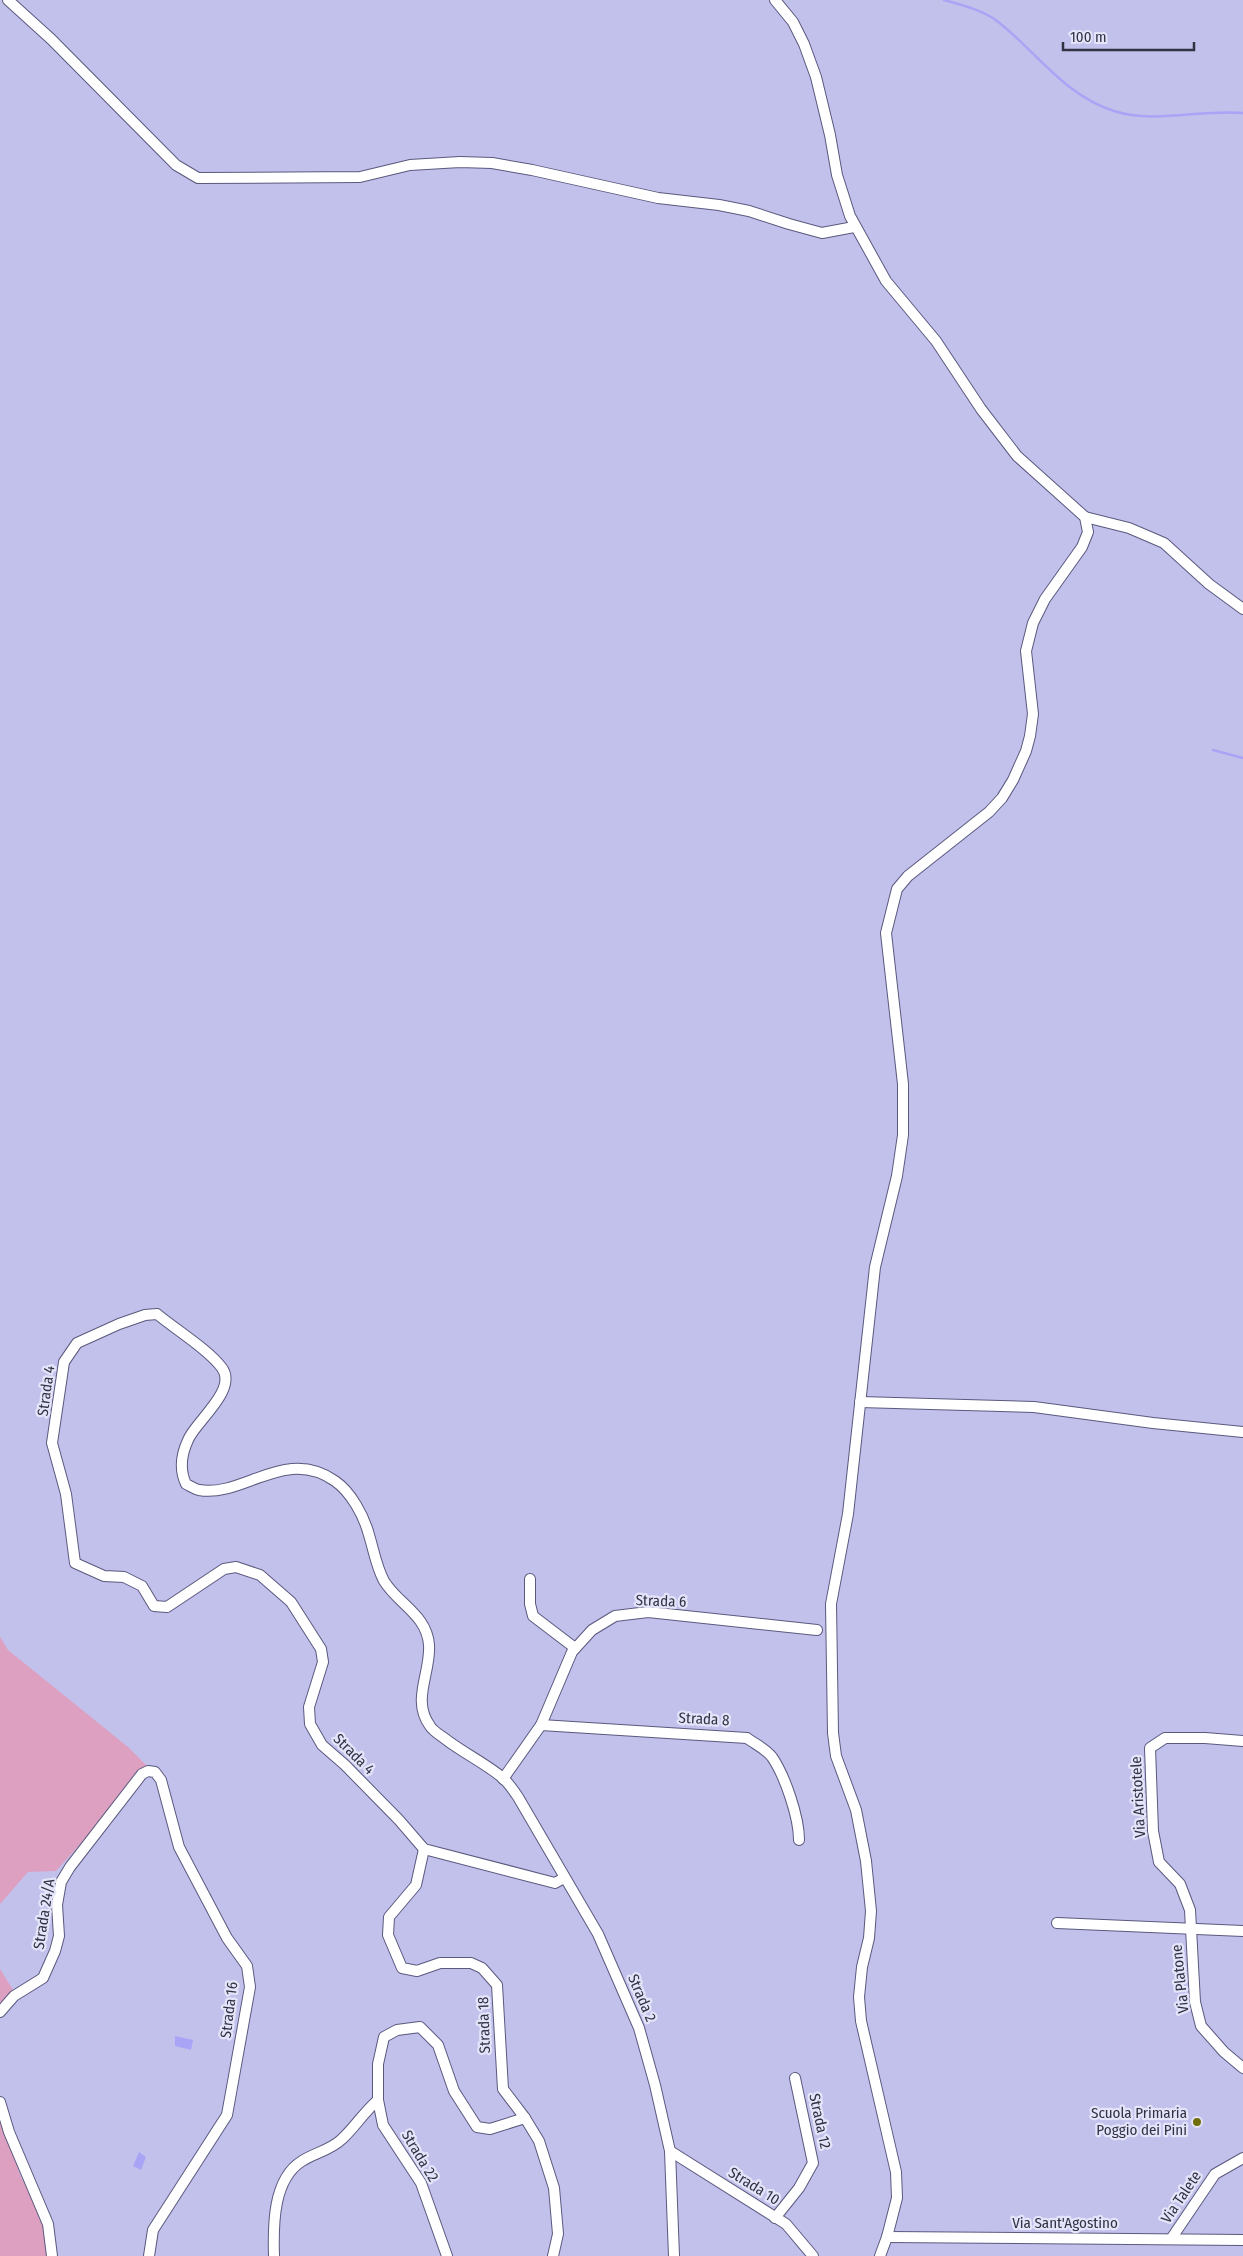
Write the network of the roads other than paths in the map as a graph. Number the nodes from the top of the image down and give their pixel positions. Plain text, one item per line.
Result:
1 (8, 0) edge
2 (775, 0) edge
3 (854, 227) junction
4 (1085, 518) junction
5 (1243, 609) edge
6 (860, 1402) junction
7 (1243, 1432) edge
8 (530, 1579) dead end
9 (817, 1630) dead end
10 (576, 1648) junction
11 (541, 1725) junction
12 (1243, 1741) edge
13 (151, 1771) joint
14 (503, 1779) junction
15 (799, 1840) dead end
16 (424, 1849) junction
17 (564, 1878) junction
18 (1057, 1923) dead end
19 (1190, 1929) junction
20 (1243, 1931) edge
21 (0, 2012) edge
22 (1243, 2068) edge
23 (796, 2078) dead end
24 (378, 2100) junction
25 (0, 2102) edge
26 (525, 2118) junction
27 (670, 2151) junction
28 (1243, 2158) edge
29 (776, 2218) junction
30 (887, 2237) junction
31 (1171, 2239) junction
32 (1243, 2240) edge
33 (52, 2256) edge
34 (149, 2256) edge
35 (274, 2256) edge
36 (447, 2256) edge
37 (553, 2256) edge
38 (674, 2256) edge
39 (813, 2256) edge
40 (880, 2256) edge

1 - 3 street
2 - 3 street
3 - 4 street
4 - 5 street
4 - 6 street
6 - 7 street
6 - 30 street
8 - 10 street
9 - 10 street, Strada 6
10 - 11 street, Strada 6
11 - 14 street, Strada 6
11 - 15 street, Strada 8
12 - 19 street, Via Aristotele
13 - 21 street, Strada 24/A
13 - 34 street, Strada 16
14 - 16 street, Strada 4
14 - 17 street, Strada 2
16 - 17 street
16 - 26 street, Strada 18
17 - 27 street, Strada 2
18 - 19 street
19 - 20 street
19 - 22 street, Via Platone
23 - 29 street, Strada 12
24 - 26 street, Strada 22
24 - 35 street
24 - 36 street, Strada 22
25 - 33 street
26 - 37 street, Strada 18
27 - 29 street, Strada 10
27 - 38 street, Strada 2
28 - 31 street, Via Talete
29 - 39 street, Strada 10
30 - 31 street, Via Sant'Agostino
30 - 40 street
31 - 32 street, Via Sant'Agostino

